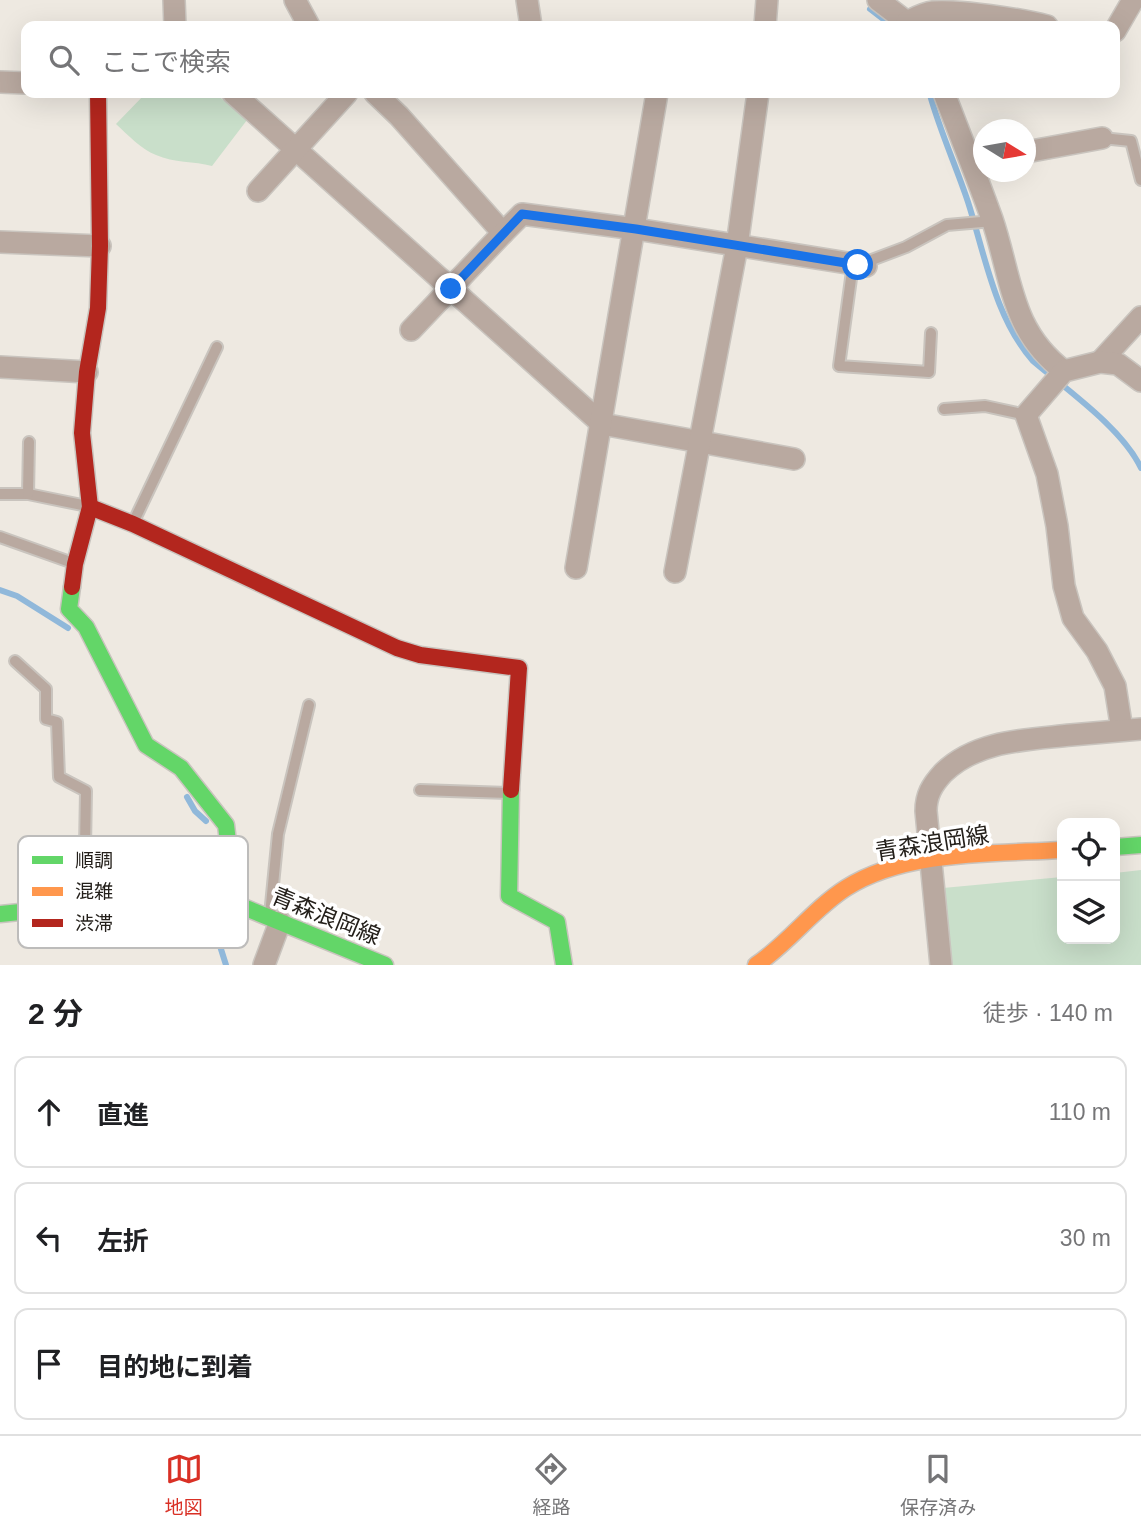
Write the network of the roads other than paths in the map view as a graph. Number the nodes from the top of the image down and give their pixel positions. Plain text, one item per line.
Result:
1 (174, 0) edge
2 (295, 0) edge
3 (527, 0) edge
4 (767, 0) edge
5 (878, 0) edge
6 (1133, 0) edge
7 (175, 21) edge
8 (305, 21) edge
9 (530, 21) edge
10 (765, 21) edge
11 (906, 21) edge
12 (915, 21) edge
13 (1025, 21) edge
14 (1120, 22) edge
15 (0, 82) edge
16 (21, 83) edge
17 (98, 98) edge
18 (239, 98) edge
19 (343, 98) edge
20 (380, 98) edge
21 (656, 98) edge
22 (757, 98) edge
23 (946, 98) edge
24 (1102, 138) joint
25 (297, 150) junction
26 (1036, 150) edge
27 (973, 152) edge
28 (1141, 180) edge
29 (981, 182) edge
30 (258, 191) dead end
31 (988, 221) junction
32 (636, 229) junction
33 (503, 233) junction
34 (0, 242) edge
35 (100, 246) junction
36 (737, 246) junction
37 (859, 265) junction
38 (451, 289) junction
39 (1141, 317) edge
40 (411, 330) dead end
41 (931, 333) dead end
42 (217, 347) dead end
43 (1100, 362) junction
44 (0, 367) edge
45 (87, 372) junction
46 (1058, 378) junction
47 (1141, 381) edge
48 (944, 409) dead end
49 (1026, 415) junction
50 (601, 424) junction
51 (29, 442) dead end
52 (701, 443) junction
53 (794, 459) dead end
54 (0, 494) edge
55 (28, 494) junction
56 (90, 507) junction
57 (133, 524) junction
58 (0, 537) edge
59 (75, 564) junction
60 (576, 568) dead end
61 (675, 572) dead end
62 (15, 662) dead end
63 (309, 705) dead end
64 (1132, 730) edge
65 (420, 790) dead end
66 (510, 793) junction
67 (85, 836) edge
68 (227, 836) edge
69 (1141, 845) edge
70 (1120, 847) edge
71 (1057, 850) edge
72 (930, 862) junction
73 (248, 909) edge
74 (18, 912) edge
75 (0, 914) edge
76 (275, 920) junction
77 (264, 965) edge
78 (385, 965) edge
79 (564, 965) edge
80 (756, 965) edge
81 (941, 965) edge

1 - 7 street
2 - 8 street
3 - 9 street
4 - 10 street
5 - 11 street
6 - 14 street
12 - 13 street
15 - 16 street
17 - 35 street
18 - 25 street
19 - 25 street
20 - 33 street
21 - 32 street
22 - 36 street
23 - 27 street
24 - 26 street
24 - 28 lane
25 - 30 street
25 - 38 street
29 - 31 street
31 - 37 lane
31 - 46 street
32 - 33 street
32 - 36 street
32 - 50 street
33 - 38 street
34 - 35 street
35 - 45 street
36 - 37 street
36 - 52 street
37 - 41 lane
38 - 40 street
38 - 50 street
39 - 43 street
42 - 57 lane
43 - 46 street
43 - 47 street
44 - 45 street
45 - 56 street
46 - 49 street
48 - 49 lane
49 - 64 street
50 - 52 street
50 - 60 street
51 - 55 lane
52 - 53 street
52 - 61 street
54 - 55 lane
55 - 56 lane
56 - 57 street
56 - 59 street
57 - 66 street
58 - 59 lane
59 - 68 street
62 - 67 lane
63 - 76 lane
64 - 72 street
65 - 66 lane
66 - 79 street
69 - 70 street
71 - 72 street, 青森浪岡線
72 - 80 street, 青森浪岡線
72 - 81 street
73 - 76 street, 青森浪岡線
74 - 75 street, 青森浪岡線
76 - 77 street
76 - 78 street, 青森浪岡線

